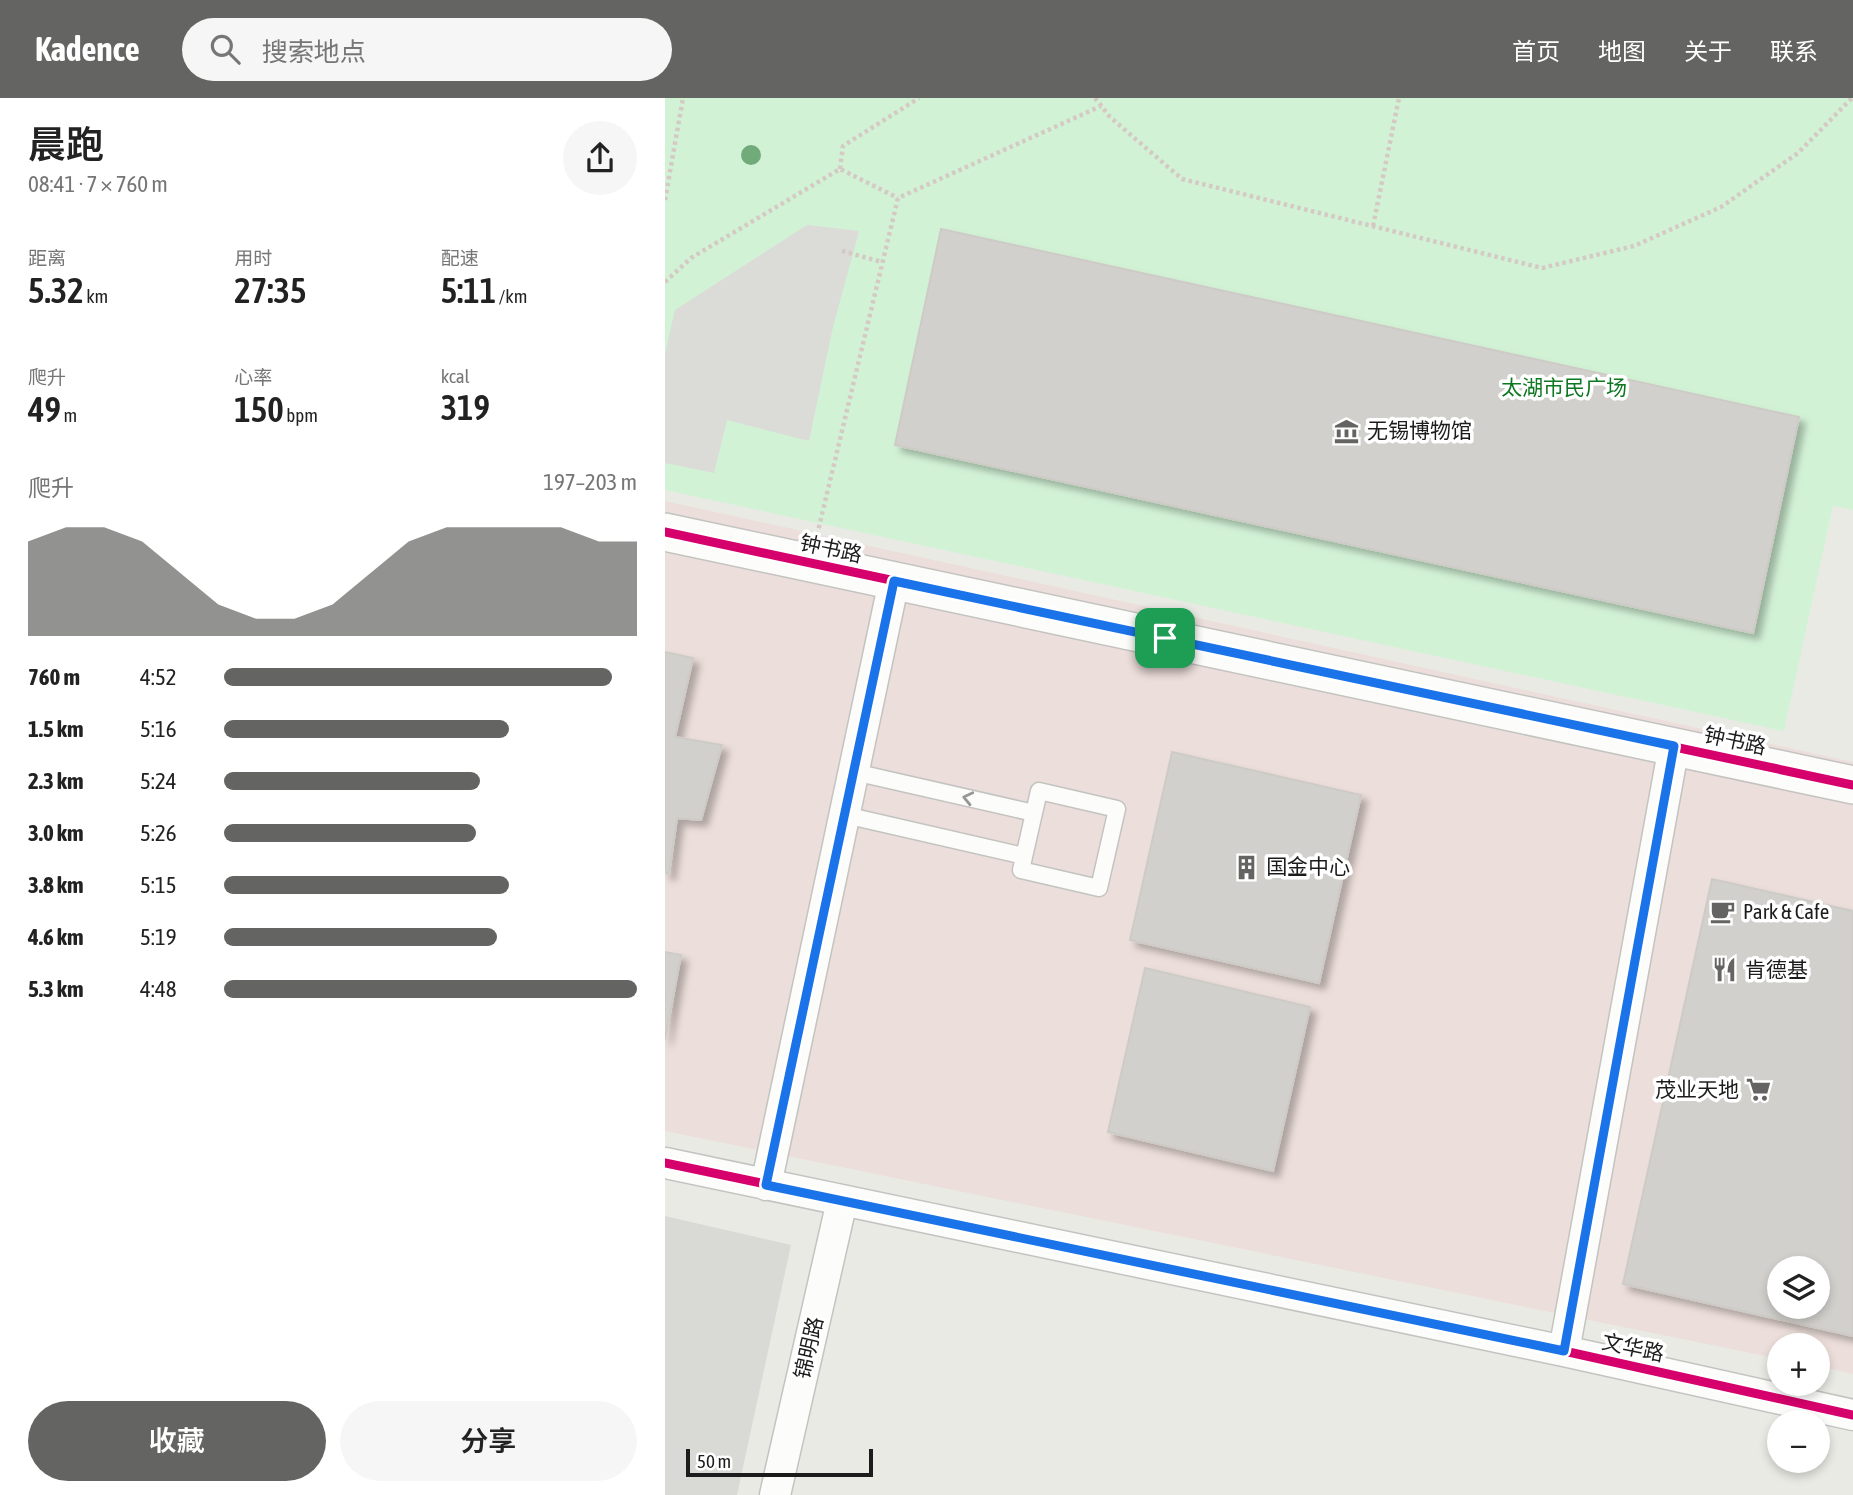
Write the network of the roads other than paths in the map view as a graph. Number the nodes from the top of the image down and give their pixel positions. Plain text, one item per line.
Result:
1 (665, 532) edge
2 (894, 581) junction
3 (1674, 746) junction
4 (854, 772) junction
5 (1853, 785) edge
6 (1034, 813) junction
7 (845, 815) junction
8 (1024, 856) junction
9 (665, 1164) edge
10 (766, 1185) junction
11 (842, 1201) junction
12 (1564, 1351) junction
13 (1853, 1415) edge
14 (775, 1495) edge

1 - 2 street, 钟书路
2 - 3 street, 钟书路
2 - 4 street
3 - 5 street, 钟书路
3 - 12 street
6 -> 4 lane
4 - 7 street
6 - 8 lane
6 - 8 lane
7 - 8 lane
7 - 10 street
9 - 10 street, 文华路
10 - 11 street, 文华路
11 - 12 street, 文华路
11 - 14 street, 锦明路
12 - 13 street, 文华路

